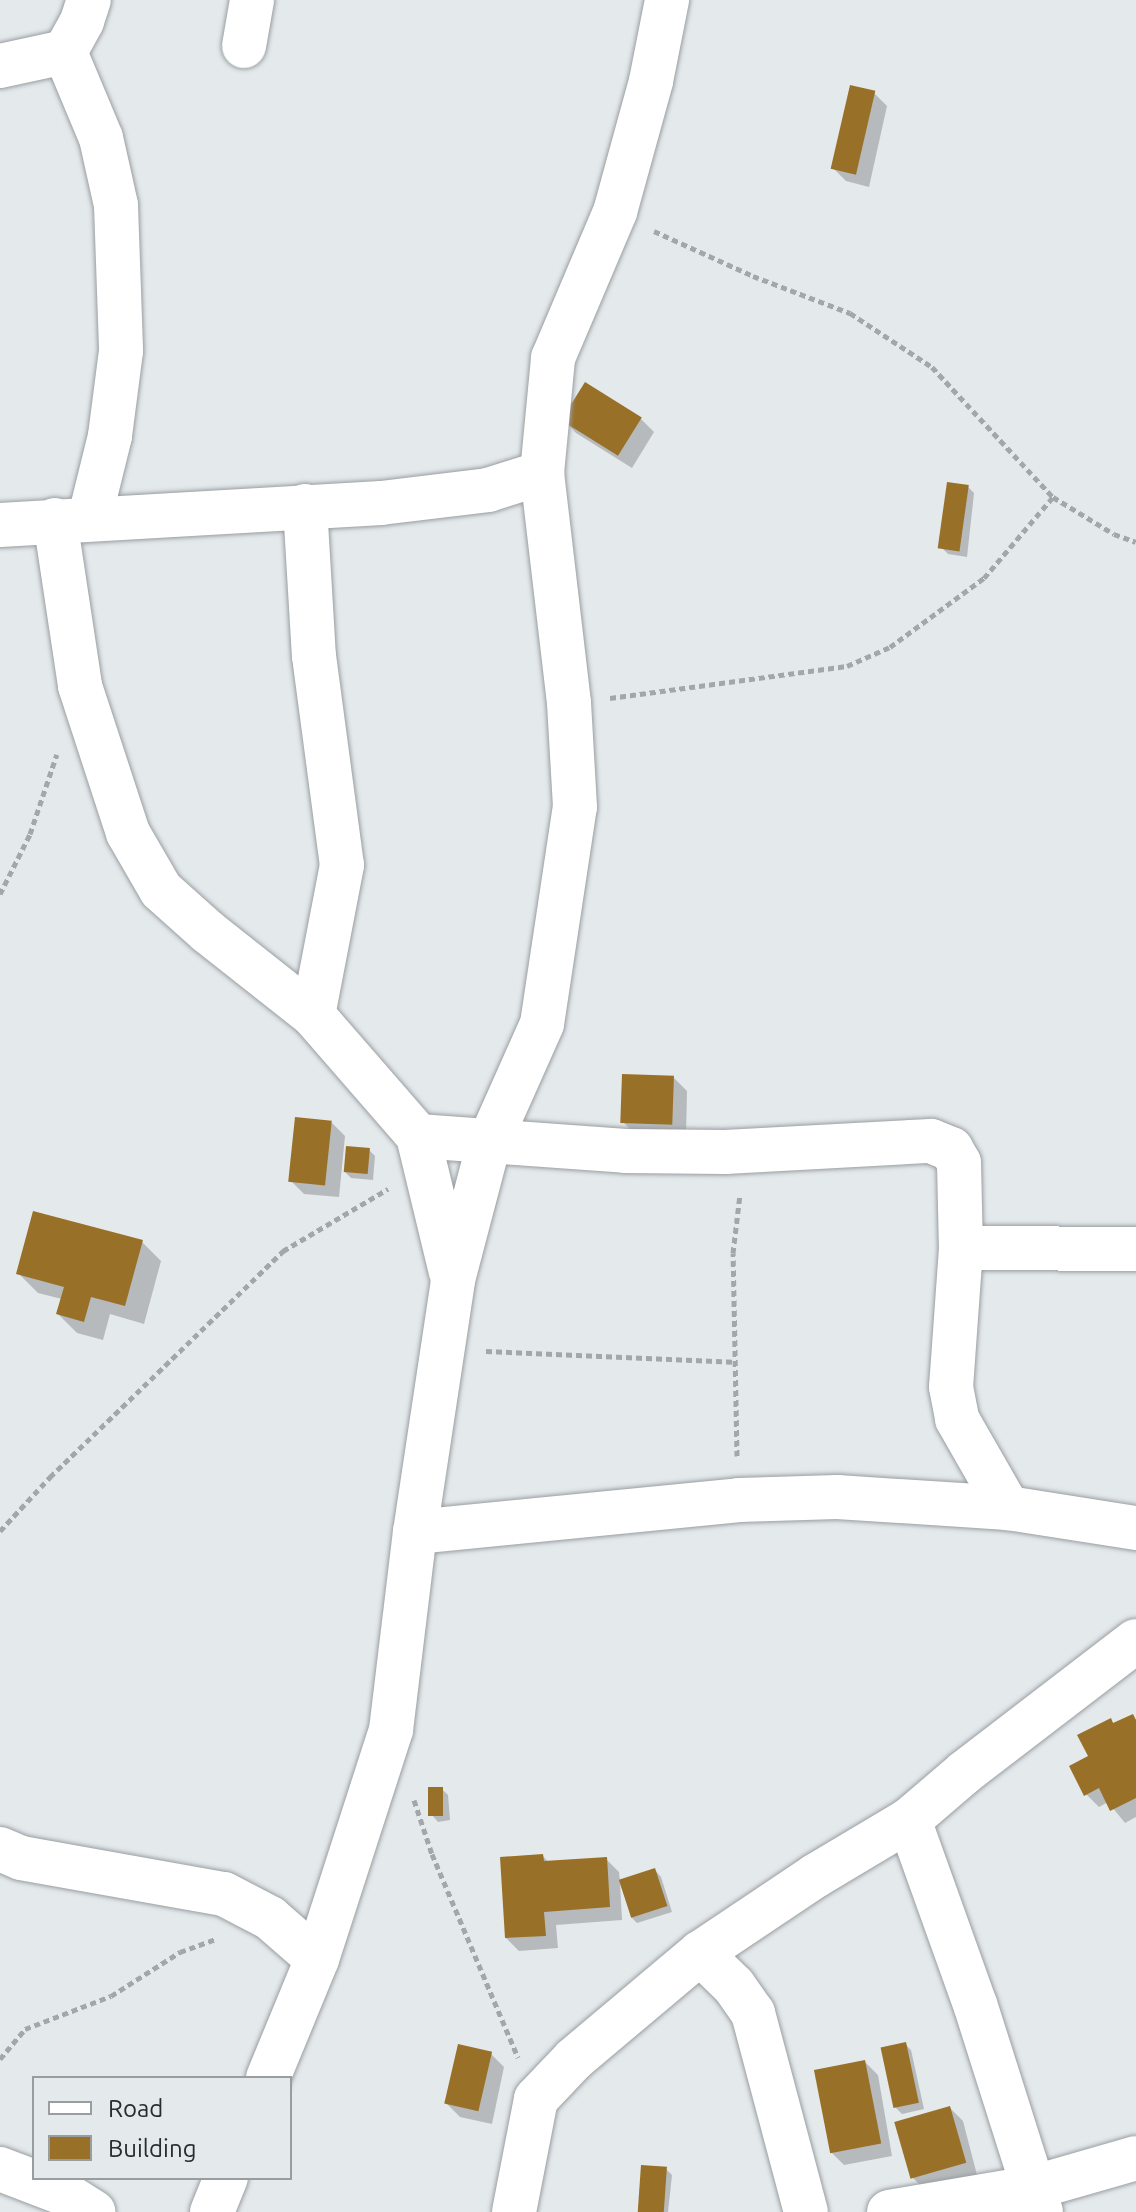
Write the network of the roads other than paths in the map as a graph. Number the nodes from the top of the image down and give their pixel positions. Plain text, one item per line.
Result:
1 (89, 0) edge
2 (252, 0) edge
3 (667, 0) edge
4 (244, 46) dead end
5 (65, 52) junction
6 (0, 66) edge
7 (542, 473) junction
8 (305, 506) junction
9 (73, 519) junction
10 (0, 525) edge
11 (313, 1015) junction
12 (489, 1143) junction
13 (422, 1151) junction
14 (961, 1248) junction
15 (1136, 1249) edge
16 (453, 1280) junction
17 (1008, 1508) junction
18 (1136, 1528) edge
19 (415, 1532) junction
20 (1136, 1641) edge
21 (909, 1820) junction
22 (0, 1849) edge
23 (700, 1953) junction
24 (317, 1959) junction
25 (269, 2076) edge
26 (1136, 2158) edge
27 (0, 2169) edge
28 (225, 2180) edge
29 (1038, 2200) edge
30 (93, 2212) edge
31 (212, 2212) edge
32 (514, 2212) edge
33 (806, 2212) edge
34 (889, 2212) edge

1 - 5 street
2 - 4 street
3 - 7 street
5 - 6 street
5 - 9 street
7 - 8 street
7 - 12 street
8 - 9 street
8 - 11 street
9 - 10 street
9 - 11 street
11 - 13 street
12 - 13 street
12 - 14 street
12 - 16 street
13 - 16 street
14 - 15 street
14 - 17 street
16 - 19 street
17 - 18 street
17 - 19 street
19 - 24 street
20 - 21 street
21 - 23 street
21 - 29 street
22 - 24 street
23 - 32 street
23 - 33 street
24 - 25 street
26 - 29 street
27 - 30 street
28 - 31 street
29 - 34 street

